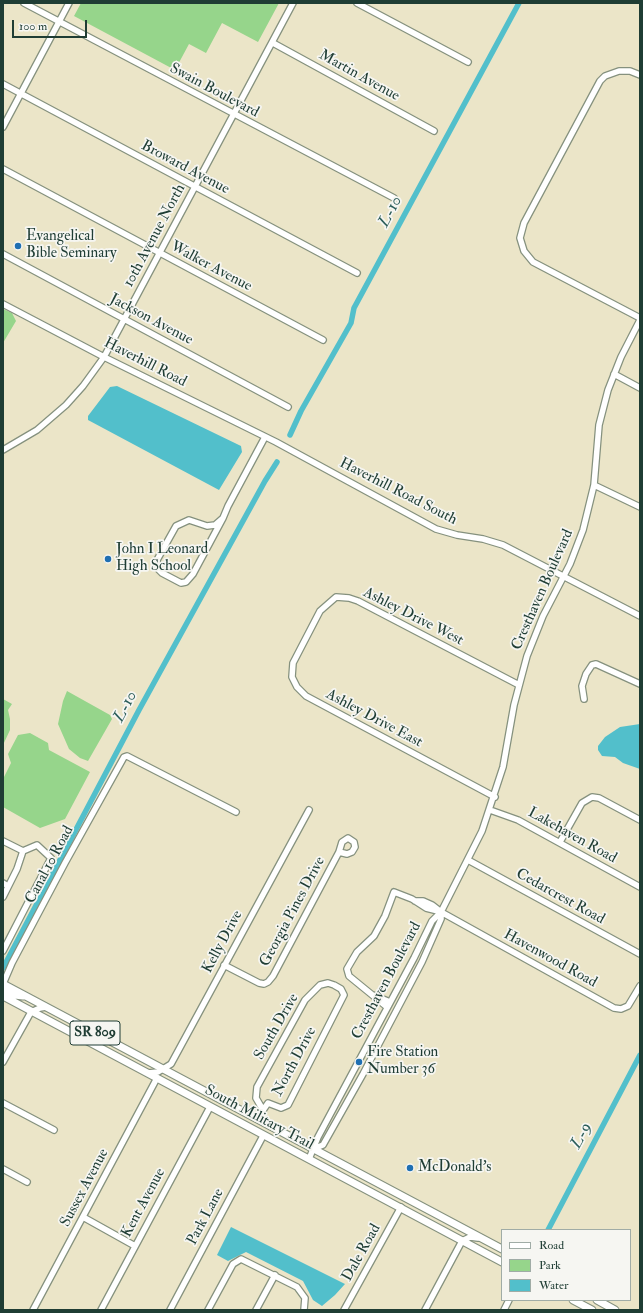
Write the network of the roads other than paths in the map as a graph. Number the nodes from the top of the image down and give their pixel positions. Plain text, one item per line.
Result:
1 (24, 3) edge
2 (69, 3) edge
3 (294, 3) edge
4 (357, 3) edge
5 (59, 22) junction
6 (273, 43) junction
7 (468, 62) dead end
8 (640, 76) edge
9 (3, 84) edge
10 (21, 93) junction
11 (234, 115) junction
12 (3, 127) edge
13 (434, 131) dead end
14 (3, 169) edge
15 (195, 186) junction
16 (394, 198) dead end
17 (160, 253) junction
18 (3, 254) edge
19 (356, 273) dead end
20 (3, 304) edge
21 (640, 319) edge
22 (125, 320) junction
23 (322, 340) dead end
24 (104, 357) junction
25 (614, 374) junction
26 (640, 388) edge
27 (288, 407) dead end
28 (265, 437) junction
29 (276, 442) joint
30 (3, 450) edge
31 (594, 485) junction
32 (640, 507) edge
33 (223, 518) junction
34 (564, 576) junction
35 (640, 616) edge
36 (308, 632) joint
37 (640, 684) edge
38 (519, 685) junction
39 (584, 699) dead end
40 (495, 797) junction
41 (308, 810) dead end
42 (490, 810) junction
43 (236, 812) dead end
44 (640, 820) edge
45 (3, 841) edge
46 (560, 842) junction
47 (23, 851) junction
48 (339, 852) dead end
49 (468, 860) junction
50 (6, 885) edge
51 (640, 887) edge
52 (3, 897) edge
53 (441, 912) junction
54 (5, 942) edge
55 (3, 951) edge
56 (640, 954) edge
57 (224, 965) junction
58 (3, 984) edge
59 (640, 986) edge
60 (3, 989) edge
61 (25, 995) junction
62 (344, 995) joint
63 (3, 996) edge
64 (389, 1005) junction
65 (49, 1007) junction
66 (31, 1012) junction
67 (3, 1062) edge
68 (164, 1070) junction
69 (148, 1073) junction
70 (157, 1078) junction
71 (187, 1082) junction
72 (174, 1087) junction
73 (3, 1103) edge
74 (210, 1107) junction
75 (262, 1110) junction
76 (257, 1119) junction
77 (54, 1130) dead end
78 (263, 1136) junction
79 (314, 1149) junction
80 (309, 1159) junction
81 (3, 1169) edge
82 (27, 1182) dead end
83 (401, 1207) junction
84 (83, 1217) junction
85 (466, 1229) junction
86 (450, 1233) junction
87 (482, 1238) junction
88 (462, 1241) junction
89 (134, 1246) junction
90 (501, 1248) edge
91 (501, 1261) edge
92 (275, 1275) junction
93 (508, 1301) edge
94 (578, 1301) edge
95 (599, 1301) edge
96 (33, 1310) edge
97 (101, 1310) edge
98 (170, 1310) edge
99 (208, 1310) edge
100 (256, 1310) edge
101 (304, 1310) edge
102 (344, 1310) edge
103 (425, 1310) edge
104 (504, 1310) edge
105 (592, 1310) edge
106 (615, 1310) edge

1 - 5 street, Swain Boulevard
2 - 5 street
3 - 6 street, 10th Avenue North
4 - 7 street
5 - 10 street
5 - 11 street, Swain Boulevard
6 - 11 street, 10th Avenue North
6 - 13 street, Martin Avenue
8 - 21 street
9 - 10 street, Broward Avenue
10 - 12 street
10 - 15 street, Broward Avenue
11 - 15 street, 10th Avenue North
11 - 16 street, Swain Boulevard
14 - 17 street, Walker Avenue
15 - 17 street, 10th Avenue North
15 - 19 street, Broward Avenue
17 - 22 street, 10th Avenue North
17 - 23 street, Walker Avenue
18 - 22 street, Jackson Avenue
20 - 24 street, Haverhill Road
21 - 25 street, Cresthaven Boulevard
22 - 24 street, 10th Avenue North
22 - 27 street, Jackson Avenue
24 - 28 street, Haverhill Road
24 - 30 street, 10th Avenue North
25 - 26 street
25 - 31 street, Cresthaven Boulevard
28 - 29 street, Haverhill Road
28 - 33 street
29 - 34 street, Haverhill Road South
31 - 32 street
31 - 34 street, Cresthaven Boulevard
33 - 33 street
34 - 35 street, Haverhill Road South
34 - 38 street, Cresthaven Boulevard
36 - 38 street, Ashley Drive West
36 - 40 street, Ashley Drive East
37 - 39 street
38 - 40 street, Cresthaven Boulevard
40 - 42 street, Cresthaven Boulevard
41 - 57 street, Kelly Drive
42 - 46 street, Lakehaven Road
42 - 49 street, Cresthaven Boulevard
43 - 58 street, Canal 10 Road
44 - 46 street
45 - 47 street
46 - 51 street, Lakehaven Road
47 - 50 street
47 - 54 street
48 - 57 street, Georgia Pines Drive
49 - 53 street, Cresthaven Boulevard
49 - 56 street, Cedarcrest Road
50 - 52 street
53 - 59 street, Havenwood Road
53 - 64 street, Cresthaven Boulevard
53 - 64 street
53 - 79 street, Cresthaven Boulevard
54 - 55 street
57 - 68 street, Kelly Drive
58 - 61 main road, South Military Trail / SR 809
60 - 61 main road
61 - 65 main road, South Military Trail / SR 809
62 - 75 street, North Drive
62 - 75 street, South Drive
63 - 66 main road, South Military Trail / SR 809
64 - 79 street, Cresthaven Boulevard
65 - 66 street
65 - 68 main road, South Military Trail / SR 809
66 - 67 street
66 - 69 main road, South Military Trail / SR 809
68 - 69 street
68 - 71 main road, South Military Trail / SR 809
69 - 70 main road, South Military Trail / SR 809
70 - 72 main road, South Military Trail / SR 809
70 - 84 street, Sussex Avenue
71 - 72 main road
71 - 76 main road, South Military Trail / SR 809
72 - 74 main road, South Military Trail / SR 809
73 - 77 street
74 - 78 main road, South Military Trail / SR 809
74 - 89 street, Kent Avenue
75 - 76 street, North Drive
76 - 79 main road, South Military Trail / SR 809
78 - 80 main road, South Military Trail / SR 809
78 - 98 street, Park Lane
79 - 80 street, Cresthaven Boulevard
79 - 85 main road, South Military Trail / SR 809
80 - 83 main road, South Military Trail / SR 809
81 - 82 street
83 - 86 main road, South Military Trail / SR 809
83 - 102 street, Dale Road
84 - 89 street
84 - 96 street, Sussex Avenue
85 - 86 main road
85 - 87 main road, South Military Trail / SR 809
86 - 88 main road, South Military Trail / SR 809
87 - 88 street
87 - 90 main road, South Military Trail / SR 809
88 - 91 main road, South Military Trail / SR 809
88 - 103 street
89 - 97 street, Kent Avenue
92 - 99 street
92 - 100 street
92 - 101 street
93 - 104 street
94 - 105 main road
95 - 106 main road

